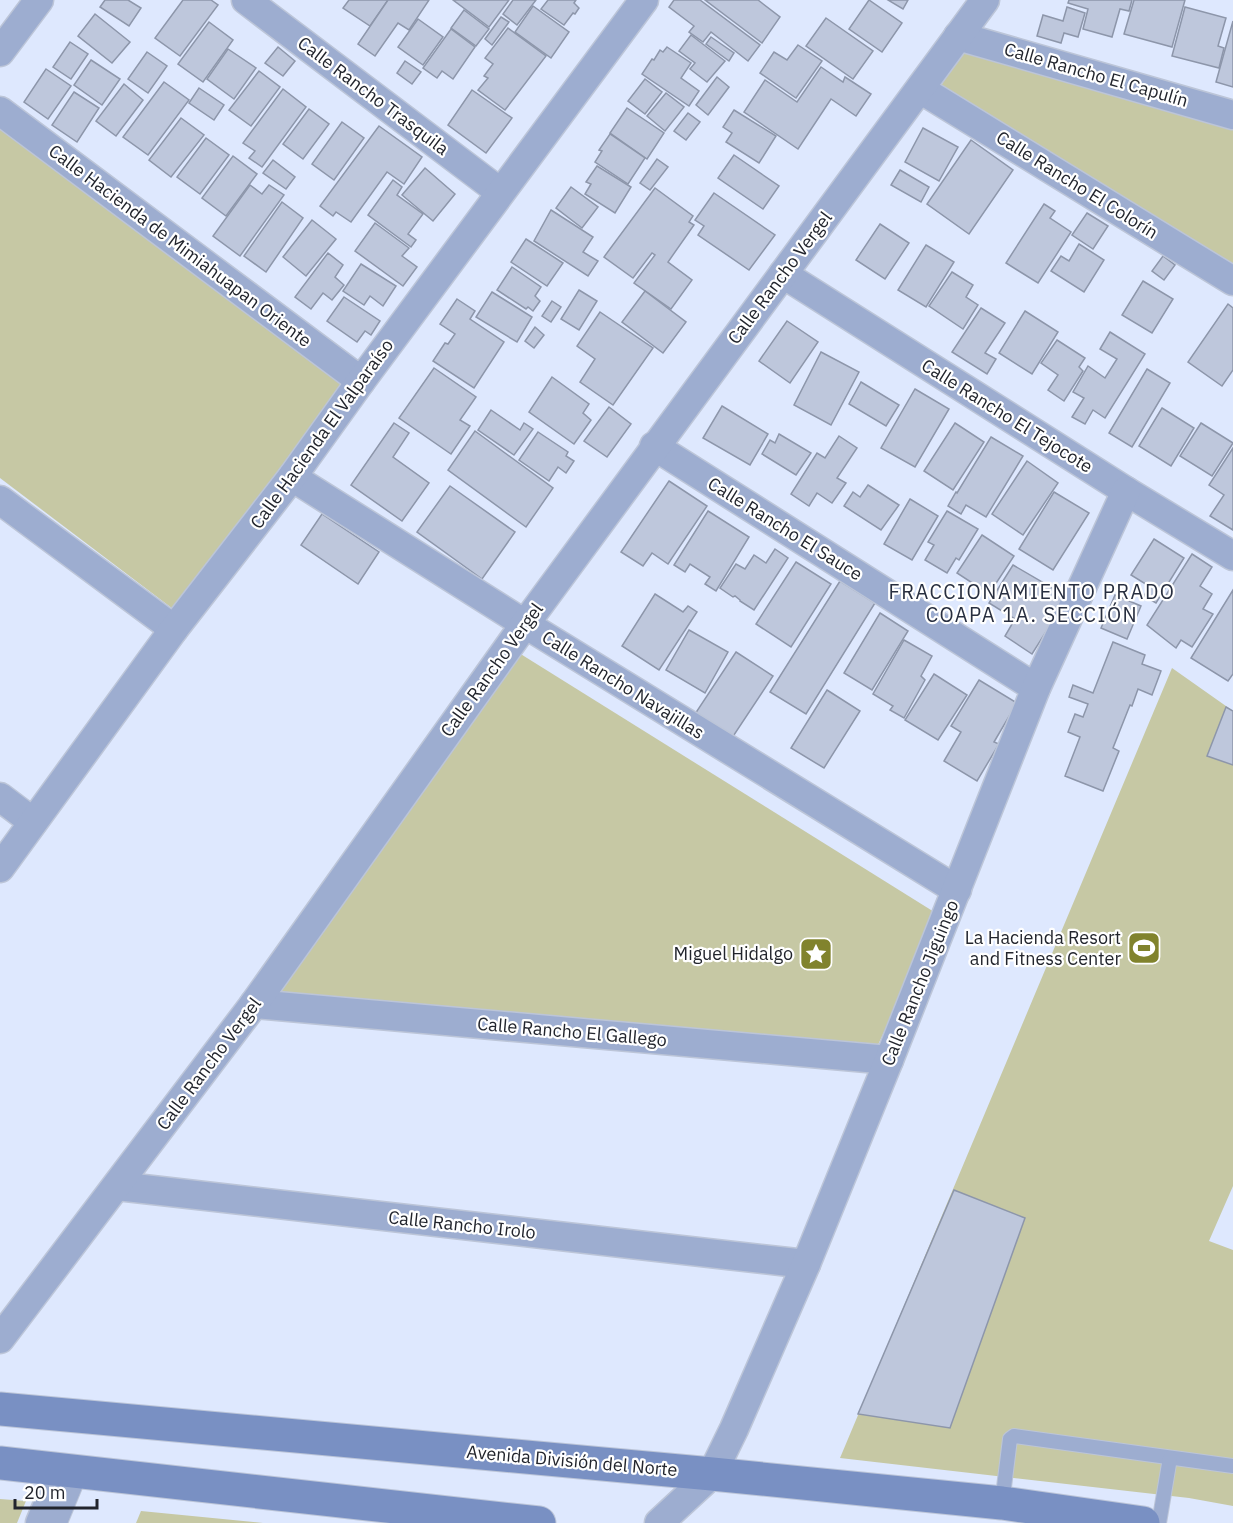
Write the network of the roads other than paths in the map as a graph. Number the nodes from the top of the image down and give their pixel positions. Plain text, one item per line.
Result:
1 (39, 0) edge
2 (246, 0) edge
3 (644, 0) edge
4 (985, 0) edge
5 (958, 36) junction
6 (0, 52) edge
7 (920, 89) junction
8 (0, 111) edge
9 (1233, 115) edge
10 (500, 192) junction
11 (783, 274) junction
12 (1233, 281) edge
13 (361, 381) junction
14 (654, 446) junction
15 (292, 477) junction
16 (1126, 491) junction
17 (0, 500) edge
18 (1233, 556) edge
19 (525, 624) junction
20 (174, 629) junction
21 (1036, 688) junction
22 (0, 797) edge
23 (33, 822) junction
24 (0, 868) edge
25 (957, 890) junction
26 (254, 1004) junction
27 (889, 1060) junction
28 (117, 1186) junction
29 (806, 1264) junction
30 (0, 1339) edge
31 (0, 1409) edge
32 (1170, 1458) junction
33 (0, 1463) edge
34 (1233, 1466) edge
35 (71, 1471) junction
36 (711, 1474) junction
37 (1002, 1503) junction
38 (40, 1523) edge
39 (60, 1523) edge
40 (539, 1523) edge
41 (659, 1523) edge
42 (1143, 1523) edge
43 (1159, 1523) edge

1 - 6 street
2 - 10 street, Calle Rancho Trasquila
3 - 10 street, Calle Hacienda El Valparaíso
4 - 5 street, Calle Rancho Vergel
5 - 7 street, Calle Rancho Vergel
5 - 9 street, Calle Rancho El Capulín
7 - 11 street, Calle Rancho Vergel
7 - 12 street, Calle Rancho El Colorín
8 - 13 street, Calle Hacienda de Mimiahuapan Oriente
10 - 13 street, Calle Hacienda El Valparaíso
11 - 14 street, Calle Rancho Vergel
11 - 16 street, Calle Rancho El Tejocote
13 - 15 street, Calle Hacienda El Valparaíso
14 - 19 street, Calle Rancho Vergel
14 - 21 street, Calle Rancho El Sauce
15 - 19 street, Calle Rancho Navajillas
15 - 20 street, Calle Hacienda El Valparaíso
16 - 18 street, Calle Rancho El Tejocote
16 - 21 street, Calle Rancho Jiguingo
17 - 20 street
19 - 25 street, Calle Rancho Navajillas
19 - 26 street, Calle Rancho Vergel
20 - 23 street, Calle Hacienda El Valparaíso
21 - 25 street, Calle Rancho Jiguingo
22 - 23 street
23 - 24 street, Calle Hacienda El Valparaíso
25 - 27 street, Calle Rancho Jiguingo
26 - 27 street, Calle Rancho El Gallego
26 - 28 street, Calle Rancho Vergel
27 - 29 street, Calle Rancho Jiguingo
28 - 29 street, Calle Rancho Irolo
28 - 30 street, Calle Rancho Vergel
29 - 36 street, Calle Rancho Jiguingo
31 - 36 main road, Avenida División del Norte
32 - 34 lane
32 - 37 lane
32 - 43 lane
33 - 35 main road
35 - 38 street
35 - 39 lane
35 - 40 main road
36 - 37 main road, Avenida División del Norte
36 - 41 street, Calle Rancho Jiguingo
37 - 42 main road, Avenida División del Norte

